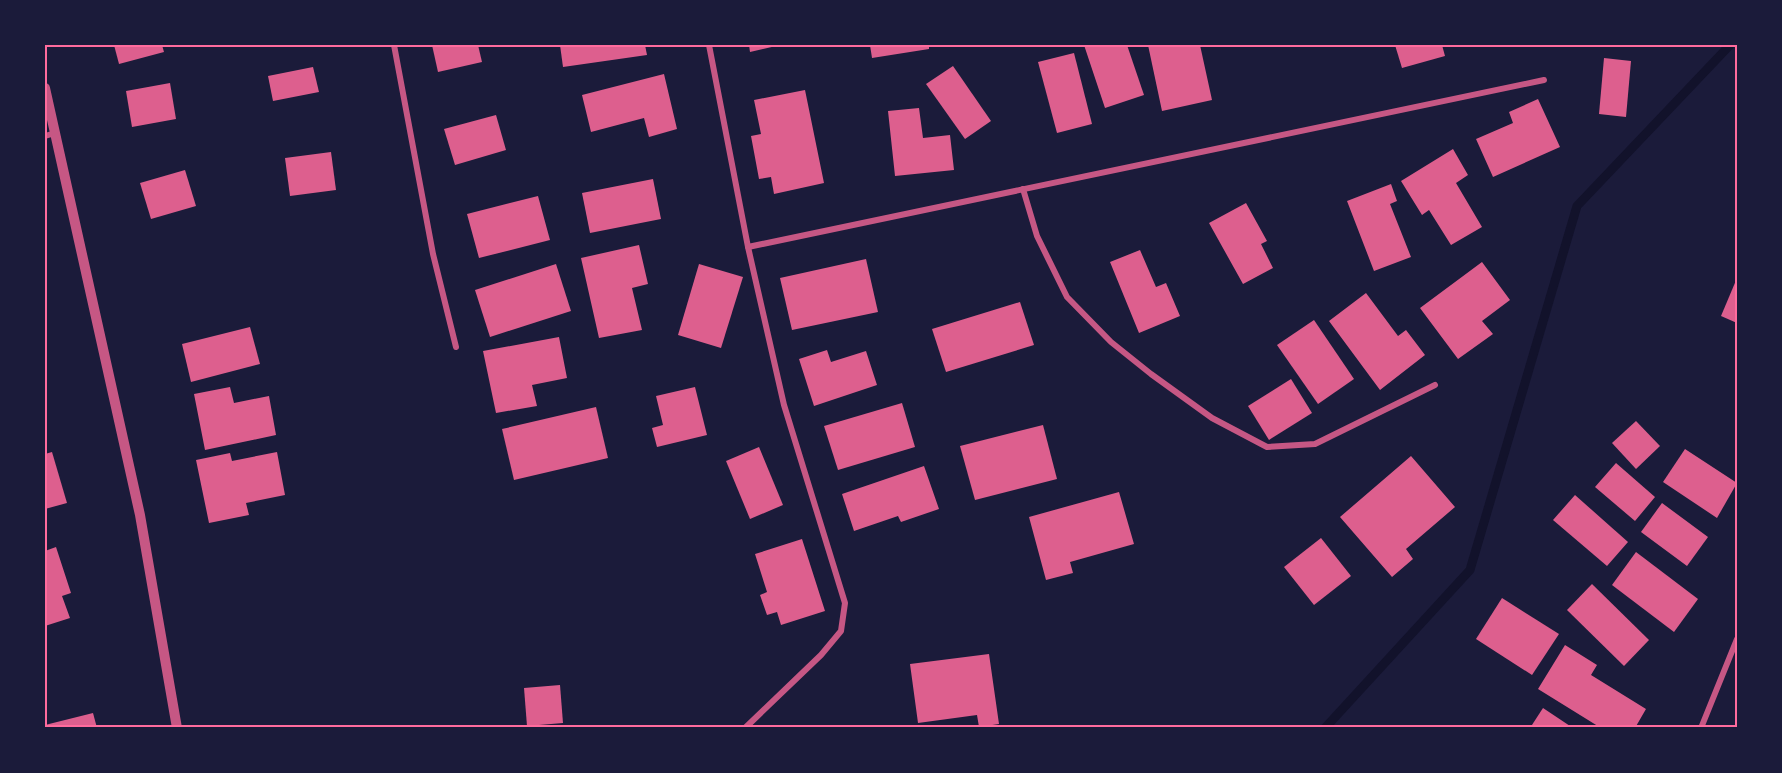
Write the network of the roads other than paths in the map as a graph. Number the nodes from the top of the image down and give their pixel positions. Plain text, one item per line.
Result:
1 (394, 45) edge
2 (709, 45) edge
3 (1544, 80) dead end
4 (45, 88) edge
5 (50, 135) edge
6 (1023, 189) junction
7 (748, 247) junction
8 (456, 348) dead end
9 (1435, 385) dead end
10 (1737, 639) edge
11 (177, 728) edge
12 (745, 728) edge
13 (1701, 728) edge

1 - 8 street
2 - 7 street
3 - 6 street
4 - 5 street
5 - 11 street
6 - 7 street
6 - 9 street
7 - 12 street
10 - 13 street

